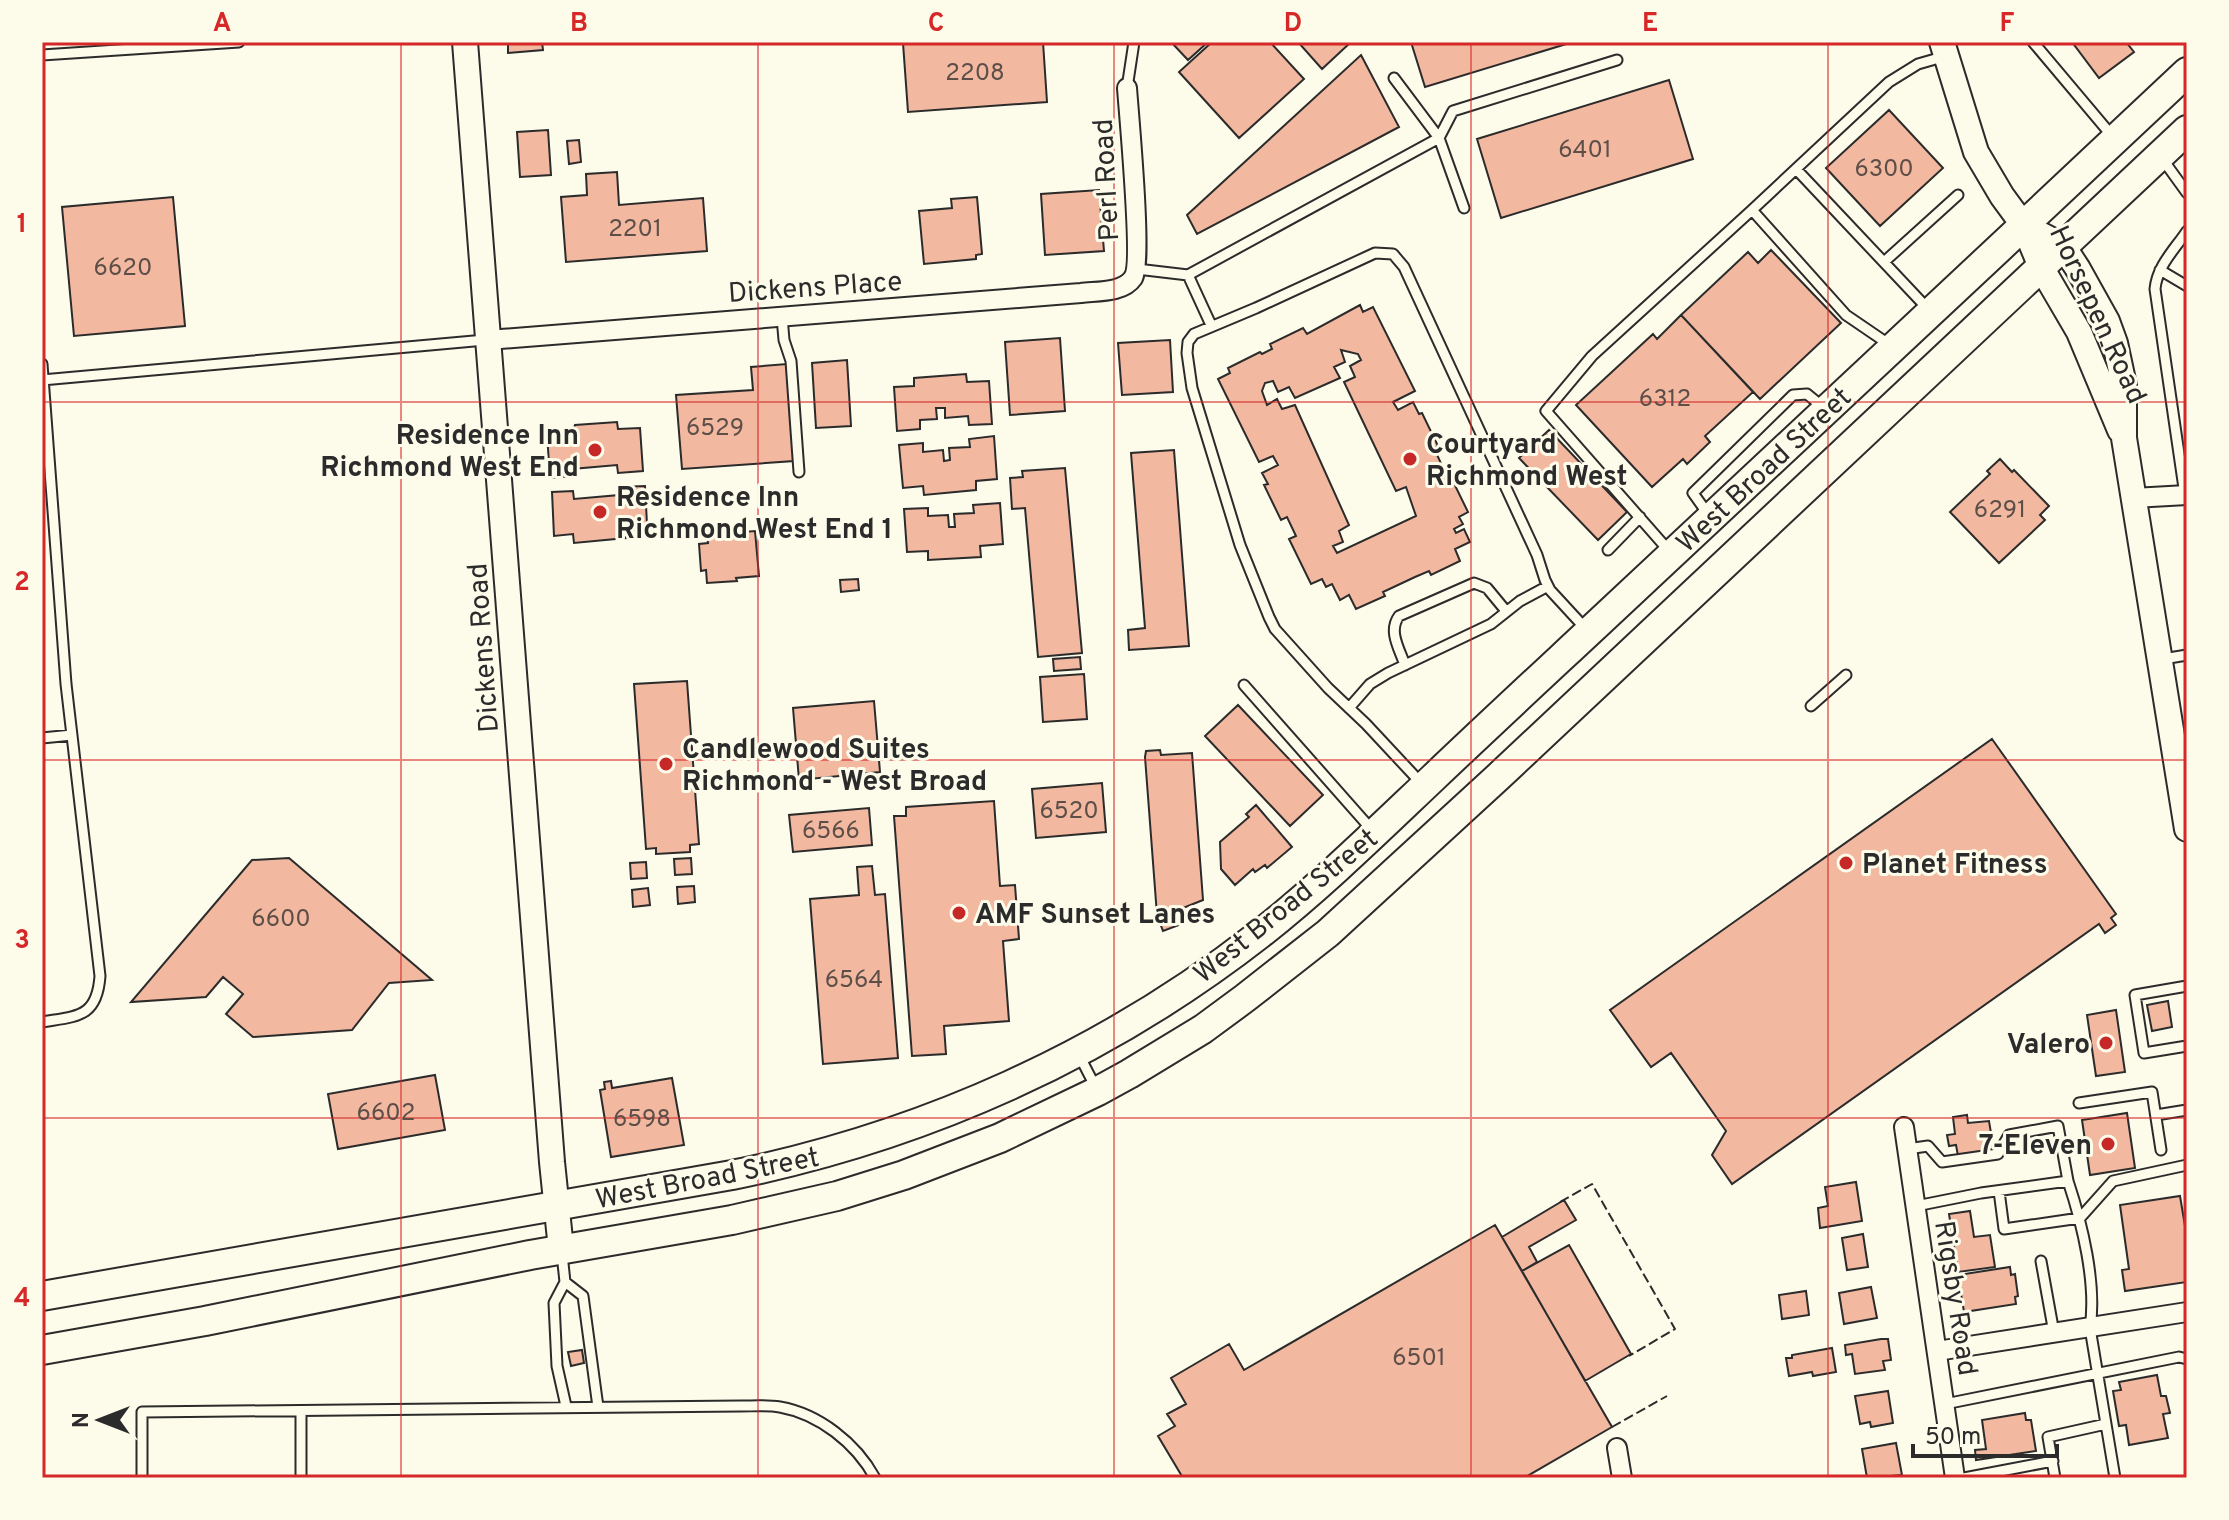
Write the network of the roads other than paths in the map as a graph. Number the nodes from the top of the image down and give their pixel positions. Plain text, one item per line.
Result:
1 (239, 42) edge
2 (465, 42) edge
3 (1134, 42) edge
4 (2033, 42) edge
5 (1945, 49) edge
6 (42, 55) edge
7 (1617, 60) dead end
8 (2187, 72) edge
9 (1394, 78) dead end
10 (1127, 88) joint
11 (2187, 130) edge
12 (1439, 138) junction
13 (2115, 140) junction
14 (2160, 155) junction
15 (1796, 169) junction
16 (2187, 193) edge
17 (1958, 195) dead end
18 (1464, 208) dead end
19 (1752, 210) junction
20 (2024, 226) junction
21 (2187, 231) edge
22 (2063, 246) junction
23 (1884, 262) junction
24 (2041, 267) junction
25 (1137, 269) junction
26 (2160, 270) junction
27 (1188, 275) junction
28 (2187, 286) edge
29 (1931, 312) junction
30 (782, 317) junction
31 (1211, 325) junction
32 (488, 340) junction
33 (1893, 347) junction
34 (42, 364) edge
35 (43, 380) edge
36 (2124, 438) junction
37 (799, 472) dead end
38 (2186, 495) edge
39 (2133, 498) junction
40 (1640, 517) junction
41 (1608, 550) dead end
42 (1672, 555) junction
43 (1548, 586) junction
44 (1506, 611) junction
45 (1589, 632) junction
46 (2187, 655) edge
47 (2160, 660) junction
48 (1405, 665) junction
49 (1846, 675) dead end
50 (1244, 685) dead end
51 (1811, 706) dead end
52 (1349, 708) junction
53 (72, 735) junction
54 (42, 738) edge
55 (2181, 756) edge
56 (1424, 786) junction
57 (1453, 818) junction
58 (2187, 827) edge
59 (1374, 833) junction
60 (2187, 986) edge
61 (42, 1022) edge
62 (2187, 1046) edge
63 (1078, 1053) junction
64 (1098, 1091) junction
65 (2079, 1103) dead end
66 (2187, 1110) edge
67 (2156, 1115) junction
68 (1904, 1127) dead end
69 (1907, 1149) junction
70 (2161, 1150) dead end
71 (2187, 1165) edge
72 (2068, 1181) junction
73 (1999, 1191) junction
74 (1915, 1206) junction
75 (557, 1207) junction
76 (2080, 1218) junction
77 (561, 1249) junction
78 (2041, 1261) dead end
79 (565, 1282) junction
80 (42, 1296) edge
81 (2187, 1312) edge
82 (2090, 1328) junction
83 (2054, 1333) junction
84 (42, 1350) edge
85 (1937, 1351) junction
86 (2187, 1359) edge
87 (2097, 1374) junction
88 (1945, 1404) junction
89 (566, 1406) junction
90 (598, 1407) junction
91 (301, 1411) junction
92 (2106, 1424) junction
93 (1617, 1448) dead end
94 (2053, 1461) junction
95 (142, 1478) edge
96 (301, 1478) edge
97 (875, 1478) edge
98 (1622, 1478) edge
99 (1955, 1478) edge
100 (1964, 1478) edge
101 (2055, 1478) edge
102 (2115, 1478) edge

1 - 6 lane
2 - 32 main road, Dickens Road
3 - 10 lane
4 - 13 lane
5 - 15 lane
5 - 20 main road
7 - 12 lane
8 - 13 main road, West Broad Street
9 - 12 lane
10 - 25 street, Perl Road
11 - 14 main road, West Broad Street
12 - 18 lane
12 - 27 lane
13 - 20 main road, West Broad Street
14 - 16 lane
14 - 22 main road, West Broad Street
15 - 19 lane
15 - 23 lane
17 - 23 lane
19 - 33 lane
19 - 40 lane
20 - 22 main road, Horsepen Road
20 - 24 main road, Horsepen Road
20 - 29 main road, West Broad Street
21 - 26 lane
22 - 24 main road, West Broad Street
22 - 36 main road, Horsepen Road
23 - 29 lane
24 - 36 main road, Horsepen Road
24 - 57 main road, West Broad Street
25 - 27 lane
25 - 30 street, Dickens Place
26 - 28 lane
26 - 38 lane
27 - 31 lane
29 - 33 main road, West Broad Street
30 - 32 street, Dickens Place
30 - 37 lane
31 - 43 lane
31 - 52 lane
32 - 35 lane
32 - 75 main road, Dickens Road
33 - 42 main road, West Broad Street
34 - 35 lane
35 - 53 lane
36 - 39 main road, Horsepen Road
38 - 39 street
39 - 47 main road, Horsepen Road
40 - 41 lane
40 - 42 lane
42 - 45 main road, West Broad Street
43 - 44 lane
43 - 45 lane
44 - 48 lane
44 - 48 lane
45 - 56 main road, West Broad Street
46 - 47 lane
47 - 55 main road, Horsepen Road
48 - 52 lane
49 - 51 lane
50 - 59 lane
52 - 56 lane
53 - 54 lane
53 - 61 lane
55 - 58 main road, Horsepen Road
56 - 57 main road
56 - 59 main road, West Broad Street
57 - 64 main road, West Broad Street
59 - 63 main road, West Broad Street
60 - 62 lane
63 - 64 lane
63 - 75 main road, West Broad Street
64 - 77 main road, West Broad Street
65 - 67 lane
66 - 67 lane
67 - 70 lane
68 - 69 street, Rigsby Road
69 - 72 lane
69 - 74 street, Rigsby Road
71 - 76 lane
72 - 73 lane
72 - 76 lane
73 - 74 lane
73 - 76 lane
74 - 85 street, Rigsby Road
75 - 77 main road, Dickens Road
75 - 80 main road, West Broad Street
76 - 82 lane
77 - 79 lane
77 - 84 main road, West Broad Street
78 - 83 lane
79 - 89 lane
79 - 90 lane
81 - 82 street
82 - 83 street
82 - 87 lane
83 - 85 street
85 - 88 street, Rigsby Road
86 - 87 lane
87 - 88 lane
87 - 92 lane
88 - 99 street, Rigsby Road
89 - 90 lane
89 - 91 lane
90 - 97 lane
91 - 95 lane
91 - 96 lane
92 - 94 lane
92 - 102 lane
93 - 98 street
94 - 100 lane
94 - 101 lane

